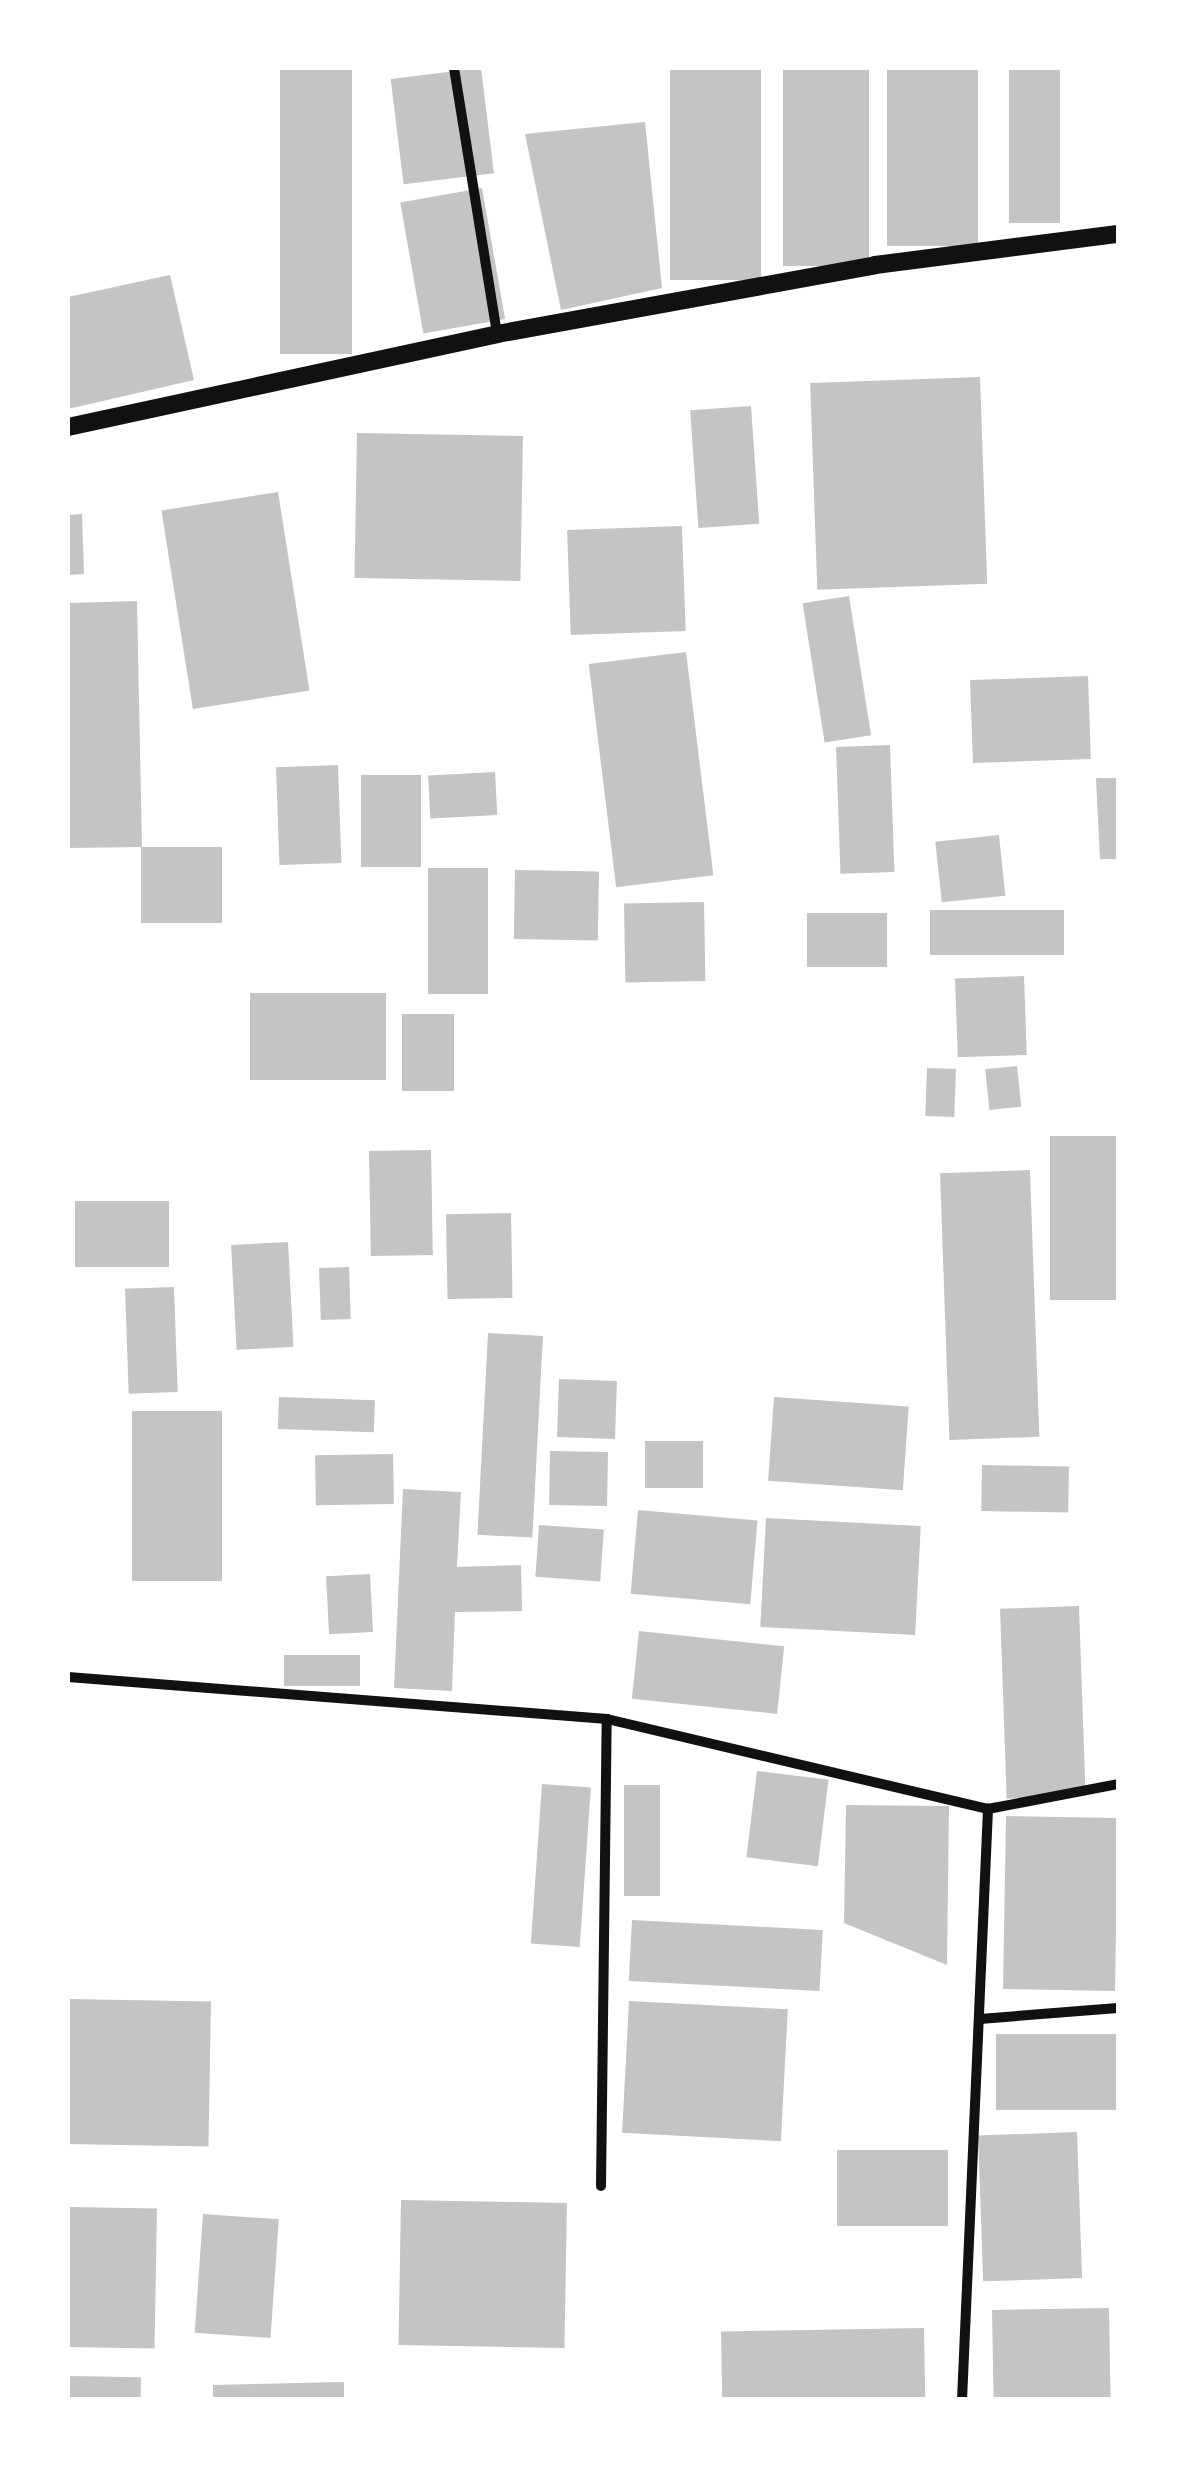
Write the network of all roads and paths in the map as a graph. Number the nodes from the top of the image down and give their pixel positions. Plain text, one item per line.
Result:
1 (454, 68) edge
2 (1118, 234) edge
3 (497, 334) junction
4 (68, 427) edge
5 (68, 1677) edge
6 (607, 1719) junction
7 (1118, 1784) edge
8 (988, 1808) junction
9 (1118, 2008) edge
10 (980, 2019) junction
11 (601, 2186) dead end
12 (962, 2400) edge

1 - 3 street
2 - 3 street
3 - 4 street
5 - 6 street
6 - 8 street
6 - 11 street
7 - 8 street
8 - 10 street
9 - 10 street
10 - 12 street

